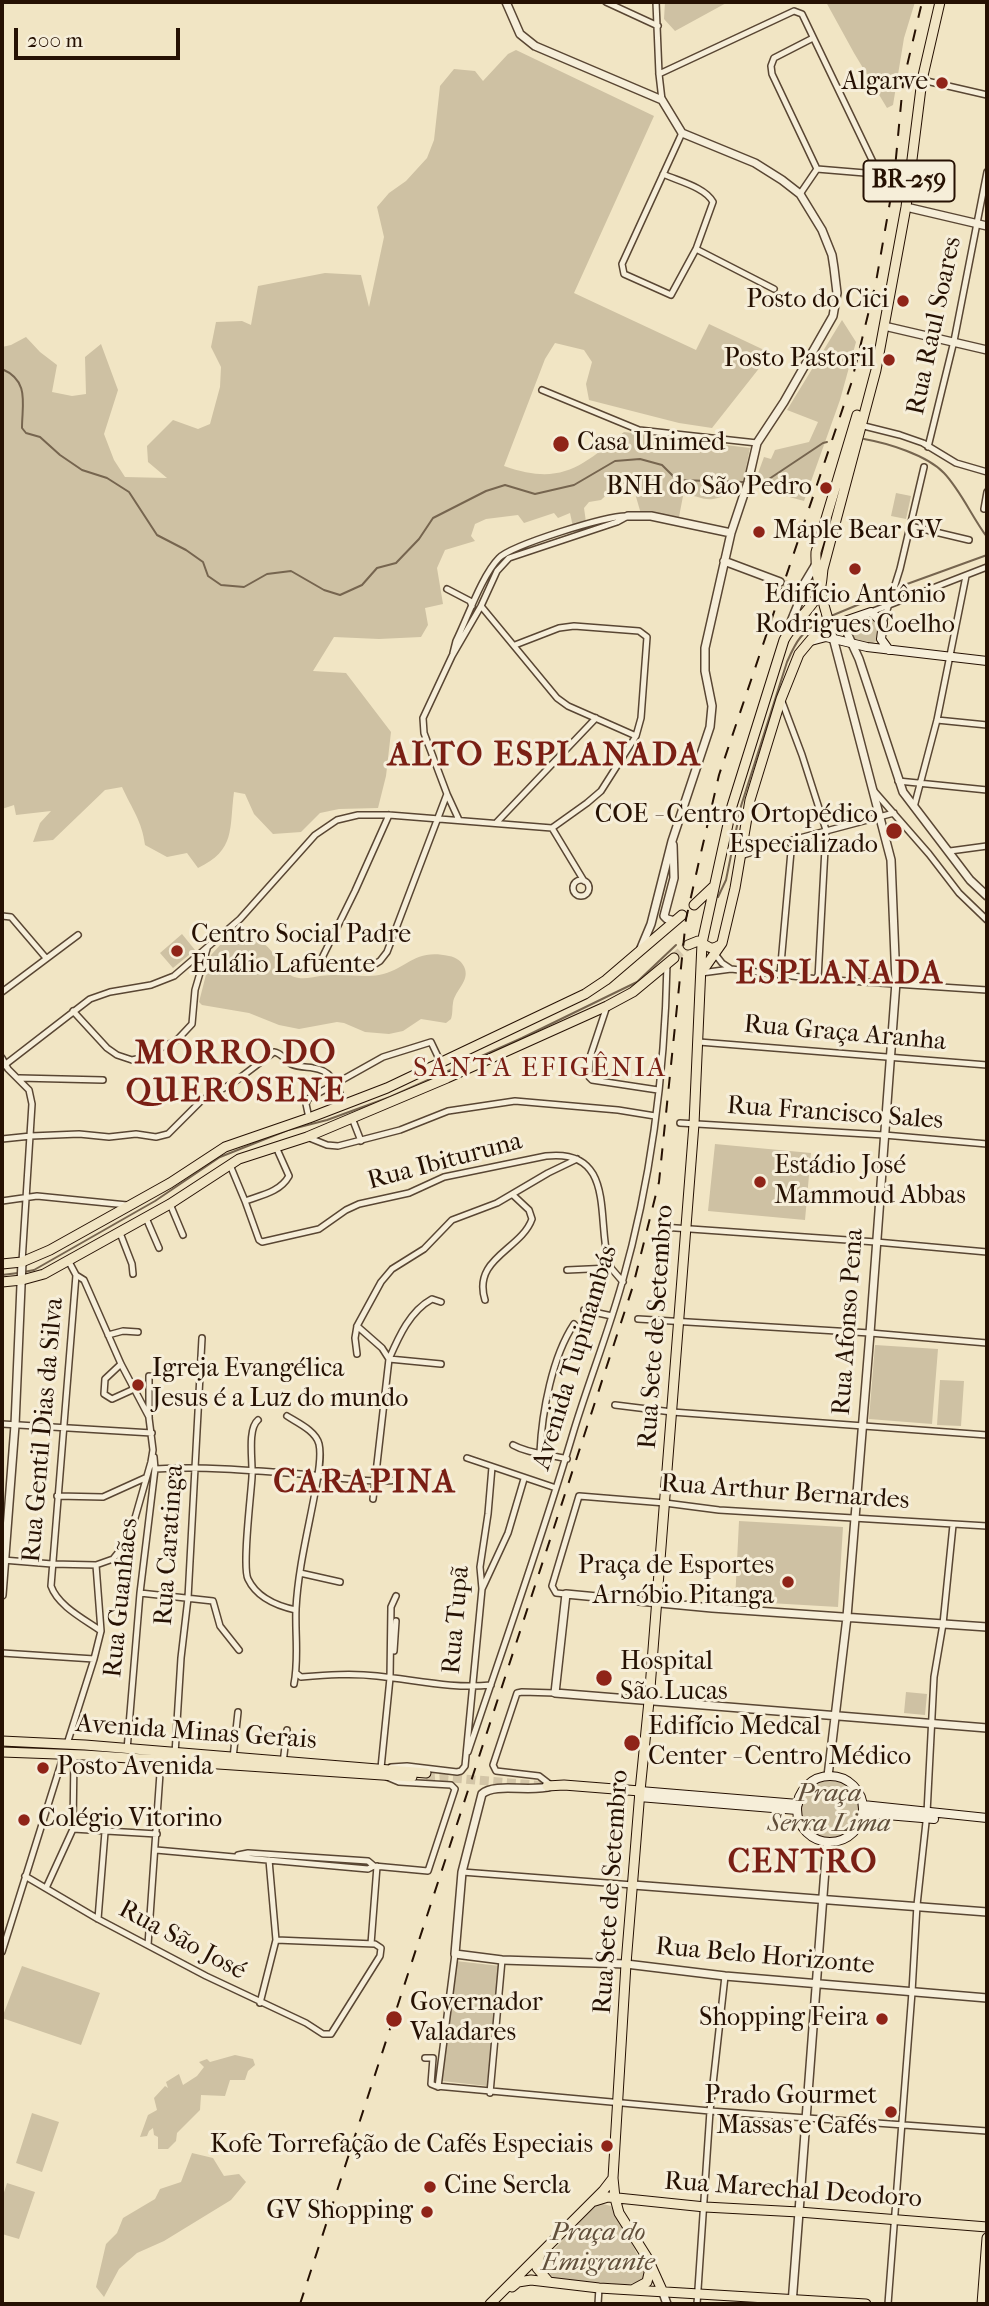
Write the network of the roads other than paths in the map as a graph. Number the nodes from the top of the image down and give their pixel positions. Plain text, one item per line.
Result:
1 (506, 2) edge
2 (606, 2) edge
3 (656, 2) edge
4 (940, 2) edge
5 (658, 26) junction
6 (813, 38) junction
7 (659, 74) junction
8 (922, 80) junction
9 (987, 95) edge
10 (662, 100) junction
11 (682, 134) junction
12 (817, 169) junction
13 (987, 172) edge
14 (663, 174) junction
15 (800, 194) junction
16 (906, 207) junction
17 (976, 222) junction
18 (987, 226) edge
19 (696, 248) junction
20 (774, 289) dead end
21 (884, 326) junction
22 (954, 341) junction
23 (987, 350) edge
24 (877, 361) junction
25 (542, 390) dead end
26 (860, 425) junction
27 (757, 443) junction
28 (928, 447) junction
29 (924, 467) dead end
30 (987, 471) edge
31 (987, 492) edge
32 (828, 508) junction
33 (984, 509) dead end
34 (838, 510) junction
35 (628, 516) joint
36 (910, 526) junction
37 (731, 533) junction
38 (969, 540) dead end
39 (502, 559) junction
40 (724, 561) junction
41 (816, 564) junction
42 (987, 567) edge
43 (966, 576) junction
44 (780, 582) tunnel mouth
45 (447, 589) dead end
46 (821, 590) junction
47 (473, 602) junction
48 (888, 605) junction
49 (481, 607) junction
50 (871, 612) junction
51 (846, 622) junction
52 (883, 623) junction
53 (830, 625) junction
54 (833, 638) junction
55 (881, 639) junction
56 (784, 640) junction
57 (851, 642) junction
58 (515, 645) junction
59 (806, 645) junction
60 (867, 647) junction
61 (889, 650) junction
62 (452, 656) junction
63 (951, 657) junction
64 (859, 659) junction
65 (987, 661) edge
66 (781, 699) junction
67 (596, 718) junction
68 (937, 720) junction
69 (987, 725) edge
70 (636, 736) junction
71 (898, 781) junction
72 (920, 783) junction
73 (870, 786) junction
74 (987, 790) edge
75 (447, 794) junction
76 (742, 798) junction
77 (914, 807) junction
78 (894, 813) junction
79 (389, 815) junction
80 (881, 816) junction
81 (437, 819) junction
82 (459, 820) junction
83 (497, 822) junction
84 (552, 828) junction
85 (825, 830) junction
86 (792, 840) junction
87 (672, 841) junction
88 (987, 846) edge
89 (950, 851) junction
90 (740, 856) junction
91 (584, 881) dead end
92 (713, 887) junction
93 (987, 896) edge
94 (694, 905) dead end
95 (4, 915) edge
96 (678, 918) joint
97 (987, 920) edge
98 (705, 925) junction
99 (725, 928) junction
100 (78, 935) dead end
101 (702, 943) junction
102 (722, 943) junction
103 (688, 946) tunnel mouth
104 (206, 949) junction
105 (639, 953) junction
106 (715, 954) junction
107 (46, 958) junction
108 (670, 961) joint
109 (731, 969) junction
110 (701, 973) junction
111 (780, 975) junction
112 (818, 979) junction
113 (896, 982) junction
114 (987, 990) edge
115 (2, 992) edge
116 (607, 1006) junction
117 (73, 1011) junction
118 (699, 1042) junction
119 (890, 1057) junction
120 (3, 1063) edge
121 (441, 1063) junction
122 (987, 1065) edge
123 (19, 1078) junction
124 (447, 1078) junction
125 (103, 1080) dead end
126 (336, 1083) junction
127 (658, 1090) junction
128 (344, 1103) junction
129 (655, 1116) junction
130 (309, 1118) junction
131 (352, 1118) junction
132 (680, 1123) dead end
133 (694, 1124) junction
134 (884, 1135) junction
135 (31, 1136) junction
136 (307, 1137) junction
137 (2, 1139) edge
138 (361, 1141) junction
139 (987, 1144) edge
140 (276, 1146) junction
141 (577, 1159) junction
142 (229, 1164) junction
143 (513, 1195) junction
144 (27, 1198) junction
145 (2, 1201) edge
146 (245, 1201) junction
147 (170, 1204) junction
148 (131, 1205) junction
149 (146, 1218) junction
150 (662, 1227) dead end
151 (685, 1229) junction
152 (120, 1233) junction
153 (183, 1235) dead end
154 (876, 1242) junction
155 (159, 1248) dead end
156 (987, 1252) edge
157 (68, 1261) junction
158 (22, 1262) junction
159 (2, 1264) edge
160 (611, 1268) junction
161 (567, 1270) dead end
162 (76, 1275) junction
163 (133, 1275) dead end
164 (22, 1276) junction
165 (2, 1282) edge
166 (623, 1282) junction
167 (485, 1300) dead end
168 (441, 1302) dead end
169 (584, 1310) dead end
170 (612, 1316) junction
171 (638, 1319) dead end
172 (678, 1320) junction
173 (575, 1324) dead end
174 (357, 1326) junction
175 (138, 1332) dead end
176 (870, 1333) junction
177 (108, 1335) junction
178 (202, 1338) dead end
179 (987, 1343) edge
180 (357, 1354) dead end
181 (389, 1359) junction
182 (121, 1364) junction
183 (441, 1364) dead end
184 (149, 1376) dead end
185 (134, 1389) junction
186 (615, 1405) dead end
187 (672, 1412) junction
188 (287, 1416) dead end
189 (149, 1418) junction
190 (258, 1419) dead end
191 (2, 1424) edge
192 (15, 1425) junction
193 (862, 1426) junction
194 (64, 1428) junction
195 (152, 1433) junction
196 (987, 1435) edge
197 (513, 1445) dead end
198 (153, 1450) junction
199 (540, 1452) junction
200 (467, 1458) dead end
201 (567, 1459) junction
202 (195, 1466) junction
203 (492, 1467) junction
204 (155, 1469) junction
205 (252, 1470) junction
206 (318, 1476) junction
207 (145, 1478) junction
208 (524, 1479) junction
209 (399, 1480) dead end
210 (374, 1483) junction
211 (556, 1488) junction
212 (57, 1496) junction
213 (373, 1499) dead end
214 (665, 1503) junction
215 (854, 1518) junction
216 (953, 1525) junction
217 (987, 1526) edge
218 (3, 1560) edge
219 (52, 1564) junction
220 (96, 1565) junction
221 (300, 1573) junction
222 (340, 1582) dead end
223 (482, 1589) junction
224 (140, 1593) junction
225 (566, 1594) junction
226 (2, 1595) edge
227 (396, 1596) dead end
228 (187, 1598) junction
229 (656, 1603) junction
230 (296, 1610) junction
231 (847, 1618) junction
232 (396, 1621) dead end
233 (943, 1624) junction
234 (987, 1627) edge
235 (100, 1631) junction
236 (239, 1650) dead end
237 (2, 1653) edge
238 (94, 1659) junction
239 (296, 1673) junction
240 (390, 1675) junction
241 (294, 1684) dead end
242 (491, 1685) junction
243 (471, 1687) junction
244 (555, 1693) junction
245 (649, 1701) junction
246 (238, 1712) dead end
247 (835, 1717) junction
248 (931, 1725) junction
249 (987, 1728) edge
250 (287, 1730) dead end
251 (2, 1741) edge
252 (67, 1744) junction
253 (127, 1750) junction
254 (2, 1752) edge
255 (468, 1752) junction
256 (69, 1754) junction
257 (175, 1754) junction
258 (161, 1757) junction
259 (233, 1758) junction
260 (283, 1765) junction
261 (384, 1771) junction
262 (457, 1772) joint
263 (426, 1776) tunnel mouth
264 (828, 1776) junction
265 (550, 1786) junction
266 (639, 1794) junction
267 (797, 1807) junction
268 (863, 1809) junction
269 (927, 1815) junction
270 (987, 1820) edge
271 (73, 1829) junction
272 (106, 1832) junction
273 (157, 1834) junction
274 (827, 1843) junction
275 (156, 1850) junction
276 (234, 1856) junction
277 (269, 1860) junction
278 (376, 1866) junction
279 (462, 1872) junction
280 (25, 1876) junction
281 (633, 1885) junction
282 (46, 1888) junction
283 (822, 1899) junction
284 (917, 1905) junction
285 (987, 1912) edge
286 (99, 1919) junction
287 (2, 1922) edge
288 (11, 1925) junction
289 (276, 1940) junction
290 (371, 1944) junction
291 (148, 1945) junction
292 (2, 1952) edge
293 (455, 1954) junction
294 (502, 1960) junction
295 (626, 1965) junction
296 (725, 1976) junction
297 (816, 1984) junction
298 (912, 1992) junction
299 (987, 1998) edge
300 (260, 2003) junction
301 (425, 2058) dead end
302 (438, 2087) junction
303 (490, 2093) junction
304 (618, 2104) junction
305 (710, 2111) junction
306 (806, 2119) junction
307 (902, 2124) junction
308 (987, 2131) edge
309 (613, 2178) junction
310 (615, 2198) junction
311 (590, 2203) junction
312 (705, 2207) junction
313 (799, 2212) junction
314 (894, 2220) junction
315 (987, 2227) edge
316 (987, 2238) edge
317 (540, 2253) junction
318 (648, 2259) junction
319 (549, 2282) junction
320 (599, 2288) junction
321 (625, 2290) junction
322 (662, 2290) junction
323 (698, 2293) junction
324 (792, 2302) edge
325 (491, 2304) edge
326 (497, 2304) edge
327 (598, 2304) edge
328 (667, 2304) edge
329 (697, 2304) edge
330 (866, 2304) edge
331 (888, 2304) edge
332 (982, 2304) edge

1 - 10 street
2 - 5 street
3 - 5 street
4 - 8 main road, BR-259
5 - 7 street
6 - 7 street
6 - 12 street
6 - 12 street
7 - 10 street
8 - 9 street
8 - 16 main road, BR-259
10 - 11 street
11 - 14 street
11 - 15 street
12 - 15 street
13 - 17 street, Rua Raul Soares
14 - 19 street
14 - 19 street
15 - 27 street
16 - 17 street
16 - 21 main road, BR-259
17 - 18 street
17 - 22 street, Rua Raul Soares
19 - 20 street
21 - 22 street
21 - 24 main road, BR-259
22 - 23 street
22 - 28 street, Rua Raul Soares
24 - 26 main road, BR-259
24 - 32 main road, BR-259
25 - 27 street
26 - 28 street
26 - 34 main road, BR-259
27 - 37 street
28 - 30 street
29 - 36 street
31 - 33 street
32 - 34 main road
32 - 41 main road, BR-259
34 - 46 main road, BR-259
35 - 37 street
35 - 39 street
36 - 38 street
36 - 48 street
37 - 40 street
39 - 47 street
39 - 49 street
40 - 44 street
40 - 87 street
41 - 46 main road, BR-259
41 - 56 street
42 - 43 street
43 - 48 street
43 - 63 street
45 - 47 street
46 - 53 main road, BR-259
46 - 56 main road, Rua Sete de Setembro
47 - 62 street
48 - 50 street
48 - 52 street
49 - 58 street
49 - 62 street
50 - 51 main road
50 - 52 main road
51 - 53 main road
51 - 57 street
52 - 55 main road
53 - 54 street, Rua Afonso Pena
53 - 59 main road, Rua Sete de Setembro
54 - 57 main road
54 - 59 main road
54 - 73 street, Rua Afonso Pena
55 - 60 street
55 - 61 main road
56 - 76 main road, Rua Sete de Setembro
57 - 60 main road
57 - 64 street
58 - 67 street
58 - 70 street
59 - 66 main road, Rua Sete de Setembro
60 - 61 main road
60 - 64 street
61 - 63 main road
62 - 75 street
63 - 65 main road
63 - 68 street
64 - 71 street
66 - 76 main road, Rua Sete de Setembro
66 - 85 street
67 - 70 street
67 - 83 street
68 - 69 street
68 - 72 street
70 - 84 street
71 - 72 street
71 - 77 street
72 - 74 street
72 - 77 street
73 - 78 street
73 - 80 street, Rua Afonso Pena
75 - 81 street
75 - 82 street
76 - 90 main road, Rua Sete de Setembro
76 - 92 main road, Rua Sete de Setembro
77 - 89 street
78 - 80 street
78 - 97 street
79 - 81 street
79 - 81 street
79 - 104 street
80 - 85 street
80 - 113 street, Rua Afonso Pena
81 - 82 street
82 - 83 street
83 - 84 street
84 - 91 street
85 - 86 street
85 - 112 street
86 - 90 street
86 - 111 street
87 - 96 street
87 - 105 street
88 - 89 street
89 - 93 street
90 - 99 main road, Rua Sete de Setembro
92 - 94 main road
92 - 98 main road, Rua Sete de Setembro
95 - 107 street
96 - 105 main road
98 - 99 main road
98 - 101 main road, Rua Sete de Setembro
99 - 102 main road, Rua Sete de Setembro
100 - 107 street
101 - 102 main road
101 - 103 main road
101 - 110 main road, Rua Sete de Setembro
102 - 106 main road, Rua Sete de Setembro
104 - 117 street
104 - 117 street
105 - 121 main road
106 - 109 street
106 - 110 main road, Rua Sete de Setembro
107 - 115 street
108 - 116 main road
108 - 127 street, Avenida Tupinambás
109 - 110 street
109 - 111 street
110 - 118 main road, Rua Sete de Setembro
111 - 112 street
112 - 113 street
113 - 114 street
113 - 119 street, Rua Afonso Pena
116 - 124 main road
116 - 127 street
117 - 120 street
118 - 119 street, Rua Graça Aranha
118 - 133 main road, Rua Sete de Setembro
119 - 122 street, Rua Graça Aranha
119 - 134 street, Rua Afonso Pena
120 - 123 street
121 - 124 main road
121 - 126 street
121 - 128 main road
123 - 125 street
123 - 135 street
124 - 131 main road
126 - 128 street
126 - 130 street
126 - 135 street
127 - 129 street, Avenida Tupinambás
128 - 130 main road
129 - 138 street
129 - 166 street, Avenida Tupinambás
130 - 148 main road
131 - 136 main road
131 - 138 street
132 - 133 street, Rua Francisco Sales
133 - 134 street, Rua Francisco Sales
133 - 151 main road, Rua Sete de Setembro
134 - 139 street, Rua Francisco Sales
134 - 154 street, Rua Afonso Pena
135 - 137 street
135 - 144 street
136 - 138 street
136 - 140 main road
140 - 142 main road
140 - 146 street
141 - 143 street
141 - 146 street, Rua Ibituruna
141 - 160 street
142 - 146 street
142 - 147 main road
143 - 167 street
143 - 174 street
144 - 145 street
144 - 148 street
144 - 158 street
147 - 149 main road
147 - 153 street
148 - 158 main road
149 - 152 main road
149 - 155 street
150 - 151 street
151 - 154 street
151 - 172 main road, Rua Sete de Setembro
152 - 157 main road
152 - 163 street
154 - 156 street
154 - 176 street, Rua Afonso Pena
157 - 162 street, Rua Gentil Dias da Silva
157 - 164 main road
158 - 159 main road
158 - 164 street
160 - 161 street
160 - 166 street
162 - 177 street
162 - 194 street, Rua Gentil Dias da Silva
164 - 165 main road
164 - 192 street
166 - 170 street, Avenida Tupinambás
168 - 181 street
169 - 170 street
170 - 201 street, Avenida Tupinambás
171 - 172 street
172 - 176 street
172 - 187 main road, Rua Sete de Setembro
173 - 199 street
174 - 180 street
174 - 181 street
175 - 177 street
176 - 179 street
176 - 193 street, Rua Afonso Pena
177 - 182 street
178 - 202 street, Rua Caratinga
181 - 183 street
181 - 210 street
182 - 185 street
182 - 185 street
184 - 189 street
185 - 189 street
186 - 187 street
187 - 193 street
187 - 214 main road, Rua Sete de Setembro
188 - 206 street
189 - 195 street, Rua Guanhães
190 - 205 street
191 - 192 street
192 - 194 street
192 - 218 street
193 - 196 street
193 - 215 street, Rua Afonso Pena
194 - 195 street
194 - 212 street, Rua Gentil Dias da Silva
195 - 198 street, Rua Guanhães
197 - 199 street
198 - 204 street, Rua Guanhães
198 - 207 street
199 - 201 street
200 - 203 street
201 - 211 street, Avenida Tupinambás
202 - 204 street
202 - 205 street
202 - 228 street, Rua Caratinga
203 - 208 street
203 - 223 street, Rua Tupã
204 - 224 street, Rua Guanhães
205 - 206 street
205 - 230 street
206 - 210 street
206 - 221 street
207 - 212 street
207 - 220 street
208 - 211 street
208 - 223 street
209 - 210 street
210 - 213 street
211 - 242 street, Avenida Tupinambás
212 - 219 street, Rua Gentil Dias da Silva
214 - 215 street, Rua Arthur Bernardes
214 - 225 street, Rua Arthur Bernardes
214 - 229 main road, Rua Sete de Setembro
215 - 216 street, Rua Arthur Bernardes
215 - 231 street, Rua Afonso Pena
216 - 217 street, Rua Arthur Bernardes
216 - 233 street
218 - 219 street
218 - 226 street
219 - 220 street
219 - 235 street, Rua Gentil Dias da Silva
220 - 235 street
221 - 222 street
221 - 230 street
223 - 243 street, Rua Tupã
224 - 228 street
224 - 253 street, Rua Guanhães
225 - 229 street
225 - 244 street
227 - 240 street
228 - 236 street
228 - 257 street, Rua Caratinga
229 - 231 street
229 - 245 main road, Rua Sete de Setembro
230 - 239 street
231 - 233 street
231 - 247 street, Rua Afonso Pena
232 - 240 street
233 - 234 street
233 - 248 street
235 - 238 street
237 - 238 street
238 - 252 street
239 - 240 street
239 - 241 street
240 - 243 street
240 - 261 street
242 - 243 street
242 - 255 street, Avenida Tupinambás
243 - 255 street, Rua Tupã
244 - 245 street
244 - 265 street
245 - 247 street
245 - 266 main road, Rua Sete de Setembro
246 - 259 street
247 - 248 street
247 - 264 street, Rua Afonso Pena
248 - 249 street
248 - 269 street
250 - 260 street
251 - 252 main road, Avenida Minas Gerais
252 - 253 main road, Avenida Minas Gerais
253 - 258 main road, Avenida Minas Gerais
254 - 256 main road, Avenida Minas Gerais
255 - 262 street, Rua Tupã
256 - 258 main road, Avenida Minas Gerais
256 - 271 street
256 - 280 street
257 - 258 main road, Avenida Minas Gerais
257 - 259 main road, Avenida Minas Gerais
258 - 260 main road, Avenida Minas Gerais
258 - 273 street
259 - 260 main road, Avenida Minas Gerais
260 - 261 main road, Avenida Minas Gerais
261 - 262 street, Avenida Minas Gerais
261 - 263 main road, Avenida Minas Gerais
261 - 278 street, Avenida Minas Gerais
264 - 267 main road
264 - 268 main road
265 - 266 main road
265 - 279 street
266 - 267 main road
266 - 281 main road, Rua Sete de Setembro
267 - 274 main road
268 - 269 main road
268 - 274 main road
269 - 270 main road
269 - 284 street
271 - 272 street
271 - 282 street
272 - 273 street
272 - 286 street
273 - 275 street
274 - 283 street
275 - 276 street
275 - 291 street
276 - 277 street
276 - 278 street
277 - 278 street
277 - 289 street
278 - 290 street
279 - 281 street
279 - 293 street
280 - 282 street, Rua São José
280 - 288 street
281 - 283 street
281 - 295 main road, Rua Sete de Setembro
282 - 286 street, Rua São José
283 - 284 street
283 - 297 street
284 - 285 street
284 - 298 street
286 - 291 street, Rua São José
287 - 288 street
288 - 292 street
289 - 290 street
289 - 300 street
290 - 300 street, Rua São José
291 - 300 street, Rua São José
293 - 294 street, Rua Belo Horizonte
293 - 302 street
294 - 295 street, Rua Belo Horizonte
294 - 303 street
295 - 296 street, Rua Belo Horizonte
295 - 304 main road, Rua Sete de Setembro
296 - 297 street, Rua Belo Horizonte
296 - 305 street
297 - 298 street, Rua Belo Horizonte
297 - 306 street
298 - 299 street, Rua Belo Horizonte
298 - 307 street
301 - 302 street
302 - 303 street
303 - 304 street
304 - 305 street
304 - 309 main road, Rua Sete de Setembro
305 - 306 street
305 - 312 street
306 - 307 street
306 - 313 street
307 - 308 street
307 - 314 street
309 - 310 main road
309 - 311 main road
310 - 311 main road, Rua Marechal Deodoro
310 - 312 main road, Rua Marechal Deodoro
310 - 318 main road
311 - 317 main road
312 - 313 main road, Rua Marechal Deodoro
312 - 323 street
313 - 314 main road, Rua Marechal Deodoro
313 - 324 street
314 - 315 main road, Rua Marechal Deodoro
314 - 331 street
316 - 332 main road
317 - 319 main road
317 - 325 main road
318 - 321 main road
318 - 322 main road
319 - 320 main road
319 - 326 main road
320 - 321 main road
320 - 327 street
321 - 322 main road
322 - 323 main road
322 - 328 street
323 - 324 main road
323 - 329 street
324 - 330 main road

